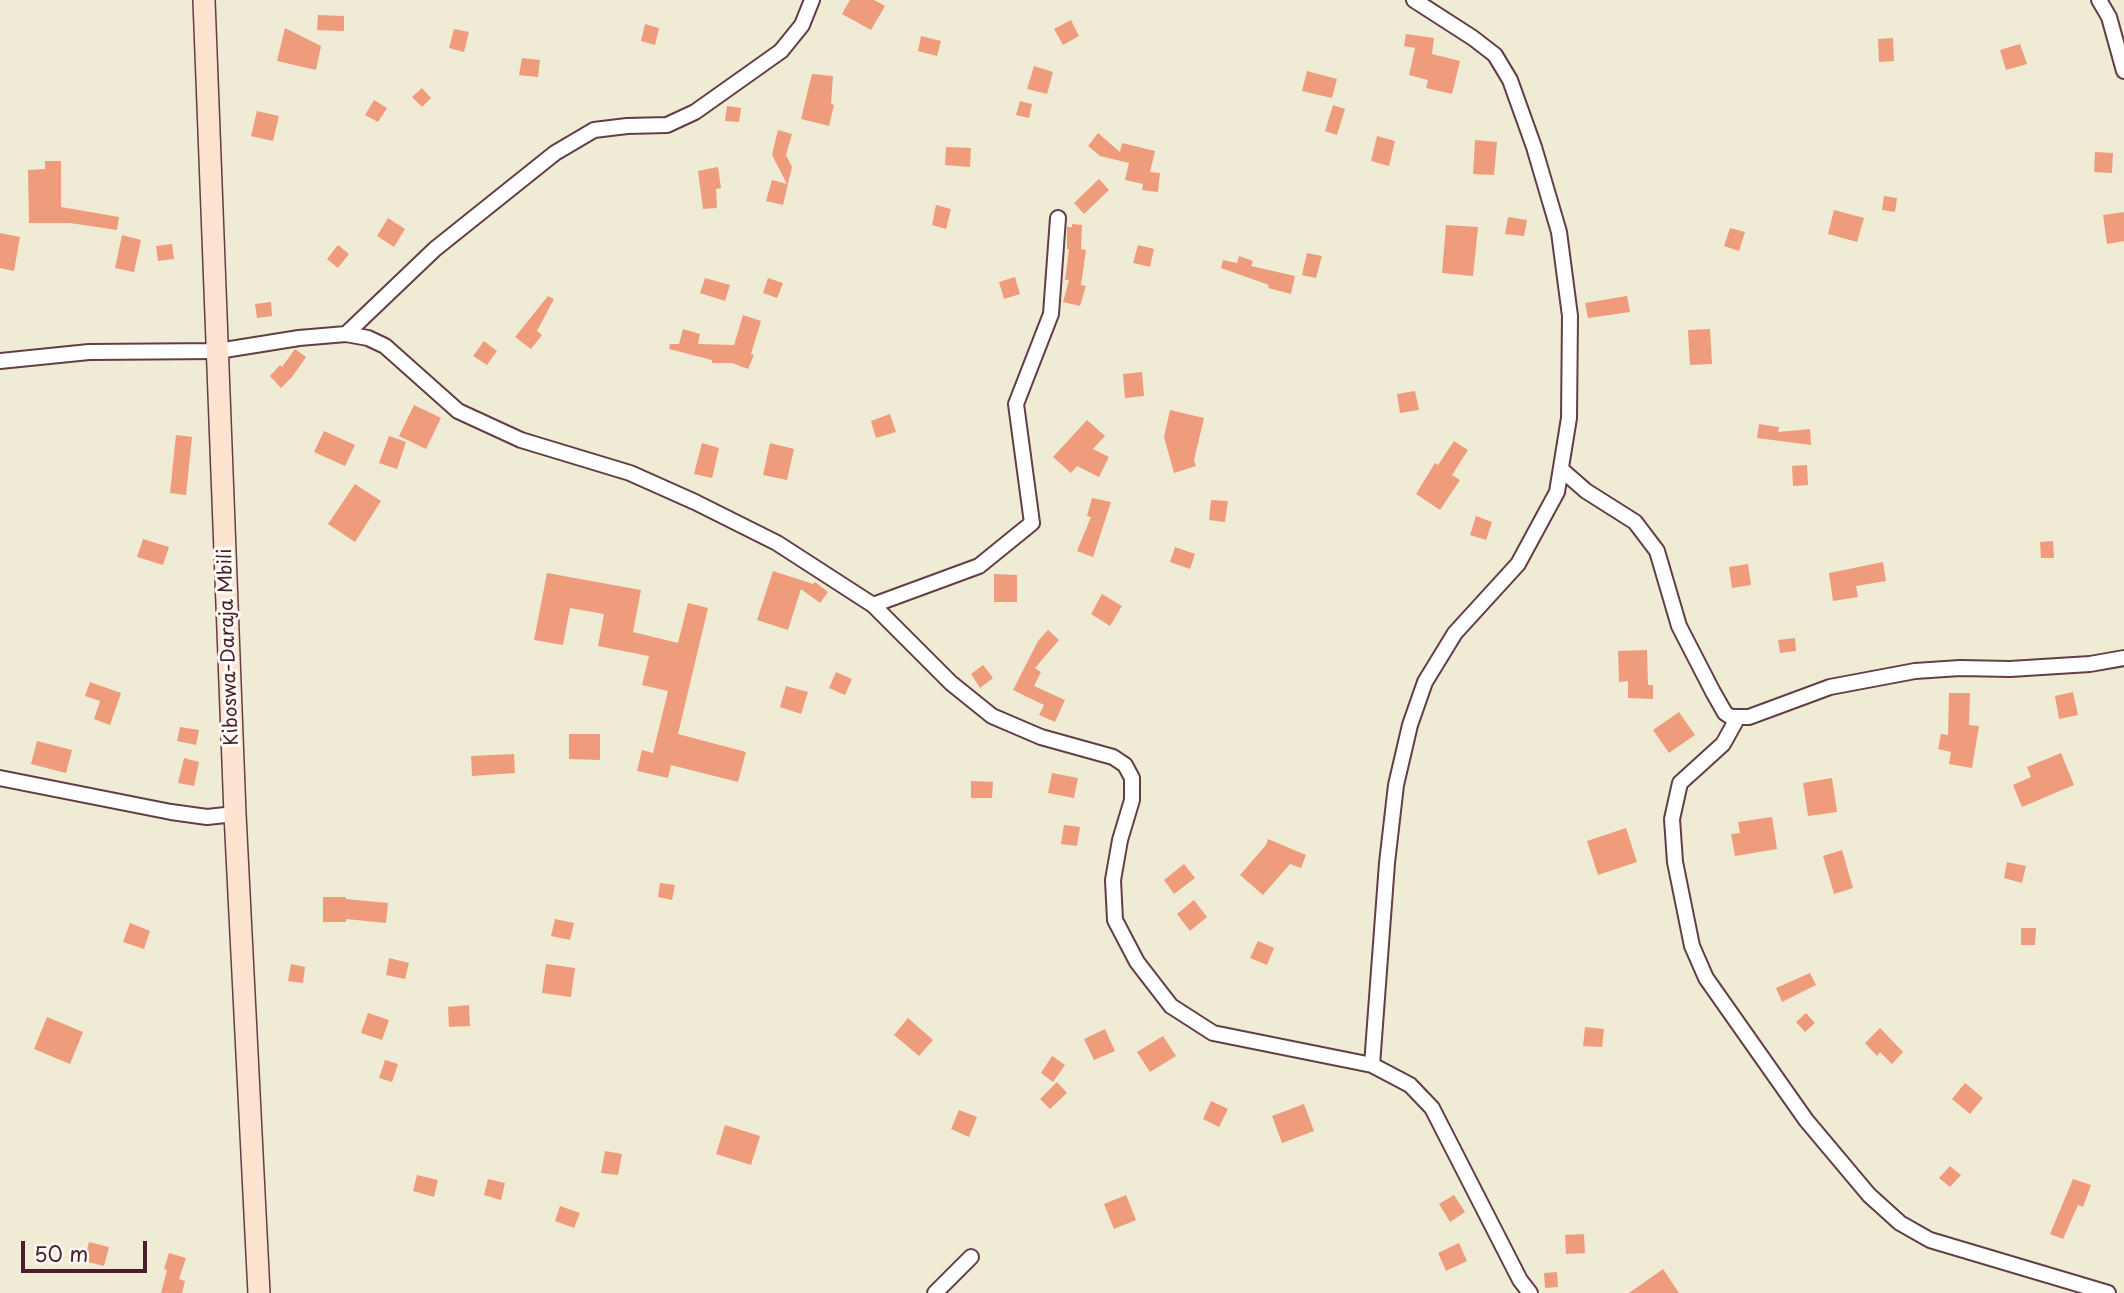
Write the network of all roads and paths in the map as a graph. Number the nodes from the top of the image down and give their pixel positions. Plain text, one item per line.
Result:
1 (204, 0) edge
2 (812, 0) edge
3 (1414, 0) edge
4 (2099, 0) edge
5 (2124, 71) edge
6 (1058, 218) dead end
7 (346, 334) junction
8 (218, 351) junction
9 (0, 361) edge
10 (1562, 470) junction
11 (873, 606) junction
12 (2124, 658) edge
13 (1738, 717) junction
14 (0, 778) edge
15 (235, 814) junction
16 (1372, 1065) junction
17 (971, 1257) dead end
18 (259, 1293) edge
19 (935, 1293) edge
20 (1530, 1293) edge
21 (2108, 1293) edge

1 - 8 main road, Kiboswa-Daraja Mbili
2 - 7 street
3 - 10 street
4 - 5 street
6 - 11 street
7 - 8 street
7 - 11 street
8 - 9 street
8 - 15 main road, Kiboswa-Daraja Mbili
10 - 13 street
10 - 16 street
11 - 16 street
12 - 13 street
13 - 21 street
14 - 15 street
15 - 18 main road, Kiboswa-Daraja Mbili
16 - 20 street
17 - 19 street

